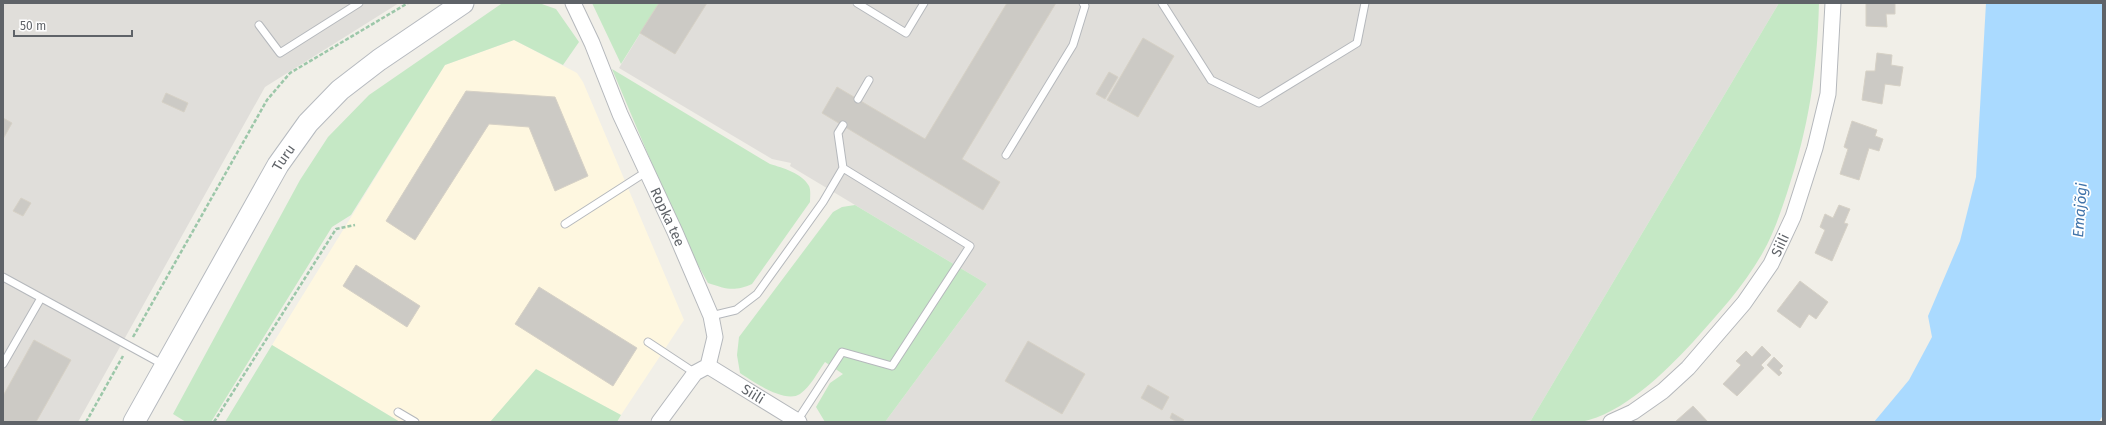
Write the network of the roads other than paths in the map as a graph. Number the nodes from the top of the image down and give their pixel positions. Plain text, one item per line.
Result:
1 (359, 3) edge
2 (463, 3) edge
3 (573, 3) edge
4 (858, 3) edge
5 (924, 3) edge
6 (1083, 3) edge
7 (1162, 3) edge
8 (1365, 3) edge
9 (1833, 3) edge
10 (259, 25) dead end
11 (870, 80) dead end
12 (858, 99) dead end
13 (843, 126) dead end
14 (1006, 154) dead end
15 (843, 168) junction
16 (646, 172) junction
17 (564, 224) dead end
18 (3, 277) edge
19 (41, 298) junction
20 (711, 316) junction
21 (648, 342) dead end
22 (3, 364) edge
23 (165, 366) junction
24 (701, 370) junction
25 (398, 412) dead end
26 (798, 421) edge
27 (134, 422) edge
28 (141, 422) edge
29 (415, 422) edge
30 (659, 422) edge
31 (1611, 422) edge

1 - 10 lane
2 - 23 main road, Turu
3 - 16 street, Ropka tee
4 - 5 lane
6 - 14 lane
7 - 8 lane
9 - 31 street, Siili
11 - 12 lane
13 - 15 lane
15 - 20 lane
15 - 26 lane
16 - 17 lane
16 - 20 street, Ropka tee
18 - 19 lane
19 - 22 lane
19 - 23 lane
20 - 24 street, Ropka tee
21 - 24 lane
23 - 27 main road, Turu
23 - 28 main road, Turu
24 - 26 street, Siili
24 - 30 street, Ropka tee
25 - 29 lane

